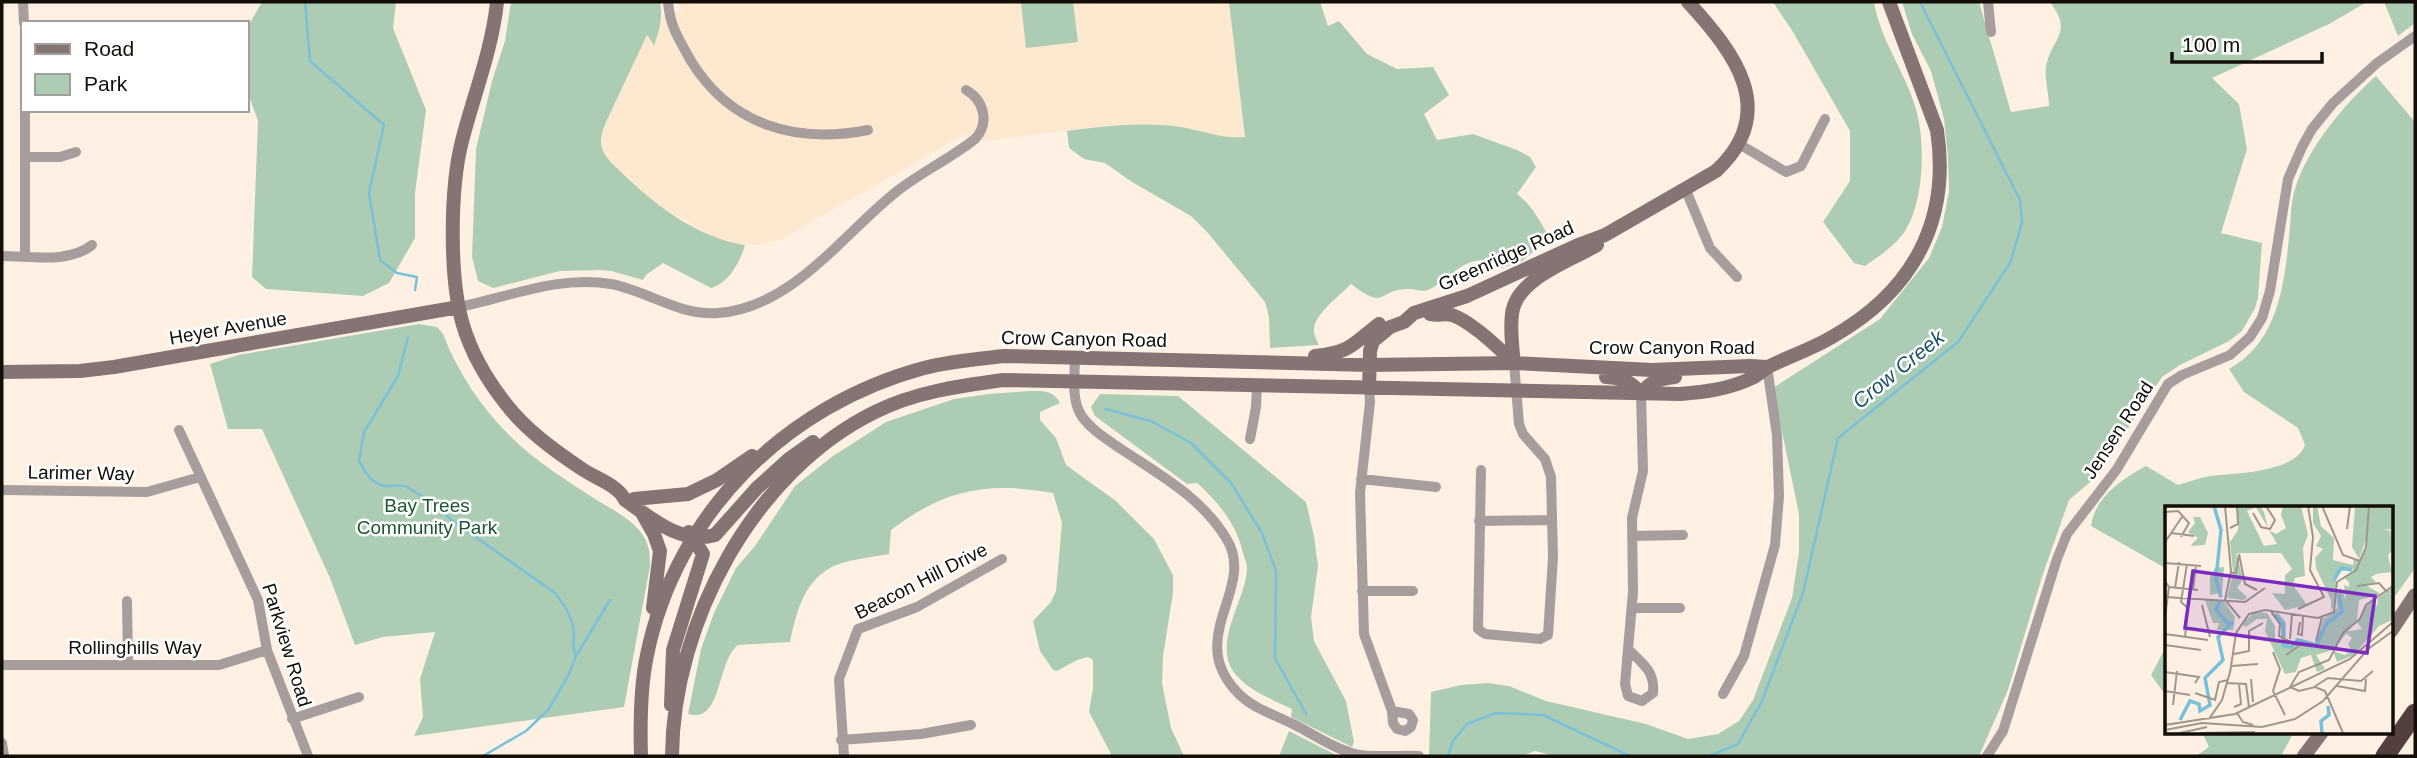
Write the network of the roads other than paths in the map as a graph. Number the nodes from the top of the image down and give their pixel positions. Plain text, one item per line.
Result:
1 (23, 2) edge
2 (496, 2) edge
3 (668, 2) edge
4 (1688, 2) edge
5 (1889, 2) edge
6 (1988, 2) edge
7 (24, 21) edge
8 (1991, 32) dead end
9 (2415, 36) edge
10 (966, 90) dead end
11 (25, 112) edge
12 (1825, 119) dead end
13 (868, 130) dead end
14 (1740, 144) junction
15 (76, 152) dead end
16 (26, 157) junction
17 (1685, 188) junction
18 (1605, 235) junction
19 (92, 245) dead end
20 (2, 256) edge
21 (25, 256) junction
22 (1737, 277) dead end
23 (459, 307) junction
24 (1419, 312) junction
25 (1075, 358) junction
26 (1277, 362) junction
27 (1514, 363) junction
28 (1369, 365) junction
29 (1582, 366) junction
30 (1768, 367) junction
31 (1725, 368) junction
32 (2, 372) edge
33 (1075, 381) junction
34 (1256, 385) junction
35 (1369, 388) junction
36 (1517, 391) junction
37 (1640, 394) junction
38 (179, 430) dead end
39 (843, 430) junction
40 (1250, 439) dead end
41 (771, 445) junction
42 (1481, 470) dead end
43 (200, 477) junction
44 (1361, 479) junction
45 (1436, 487) dead end
46 (2, 490) edge
47 (632, 502) junction
48 (1552, 520) junction
49 (1479, 521) junction
50 (1683, 535) dead end
51 (1632, 536) junction
52 (693, 537) junction
53 (1002, 559) dead end
54 (1362, 591) junction
55 (1413, 592) dead end
56 (2415, 595) edge
57 (127, 601) dead end
58 (1632, 608) junction
59 (1681, 608) dead end
60 (2392, 630) edge
61 (267, 650) junction
62 (1629, 650) dead end
63 (647, 656) junction
64 (128, 664) junction
65 (2, 665) edge
66 (1723, 694) dead end
67 (359, 697) dead end
68 (1392, 711) dead end
69 (2415, 713) edge
70 (292, 719) junction
71 (971, 725) dead end
72 (672, 731) junction
73 (2320, 734) edge
74 (841, 740) junction
75 (2, 743) edge
76 (305, 755) edge
77 (4, 756) edge
78 (641, 756) edge
79 (672, 756) edge
80 (844, 756) edge
81 (1419, 756) edge
82 (1987, 756) edge
83 (2304, 756) edge
84 (2385, 756) edge

1 - 7 street
2 - 23 main road
3 - 13 street
4 - 14 main road, Greenridge Road
5 - 30 main road, Crow Canyon Road
6 - 8 street
9 - 82 street, Jensen Road
10 - 23 street
11 - 16 street
12 - 14 street
14 - 17 main road, Greenridge Road
15 - 16 street
16 - 21 street
17 - 18 main road, Greenridge Road
17 - 22 street
18 - 24 main road, Greenridge Road
18 - 27 main road, Greenridge Road
19 - 21 street
20 - 21 street
23 - 32 main road, Heyer Avenue
23 - 47 main road
24 - 26 main road
24 - 27 main road
24 - 28 main road, Greenridge Road
25 - 26 main road, Crow Canyon Road
25 - 33 street
25 - 41 main road, Crow Canyon Road
26 - 28 main road, Crow Canyon Road
27 - 28 main road, Crow Canyon Road
27 - 29 main road, Crow Canyon Road
27 - 36 street
28 - 35 main road, Greenridge Road
29 - 31 main road, Crow Canyon Road
29 - 37 main road
30 - 31 main road, Crow Canyon Road
30 - 37 main road, Crow Canyon Road
30 - 66 street
31 - 37 main road
33 - 34 main road, Crow Canyon Road
33 - 39 main road, Crow Canyon Road
33 - 81 street
34 - 35 main road, Crow Canyon Road
34 - 40 street
35 - 36 main road, Crow Canyon Road
35 - 44 street
36 - 37 main road, Crow Canyon Road
36 - 48 street
37 - 51 street
38 - 43 street, Parkview Road
39 - 52 main road
39 - 72 main road, Crow Canyon Road
41 - 47 main road
41 - 52 main road, Crow Canyon Road
42 - 49 street
43 - 46 street, Larimer Way
43 - 61 street, Parkview Road
44 - 45 street
44 - 54 street
47 - 52 main road
47 - 63 main road
48 - 49 street
48 - 49 street
50 - 51 street
51 - 58 street
52 - 63 main road, Crow Canyon Road
52 - 72 main road
53 - 74 street, Beacon Hill Drive
54 - 55 street
54 - 68 street
56 - 60 main road
57 - 64 street
58 - 59 street
58 - 62 street
61 - 64 street, Rollinghills Way
61 - 70 street, Parkview Road
63 - 78 main road, Crow Canyon Road
64 - 65 street, Rollinghills Way
67 - 70 street
69 - 84 highway
70 - 76 street, Parkview Road
71 - 74 street
72 - 79 main road, Crow Canyon Road
73 - 83 main road
74 - 80 street, Beacon Hill Drive
75 - 77 street

